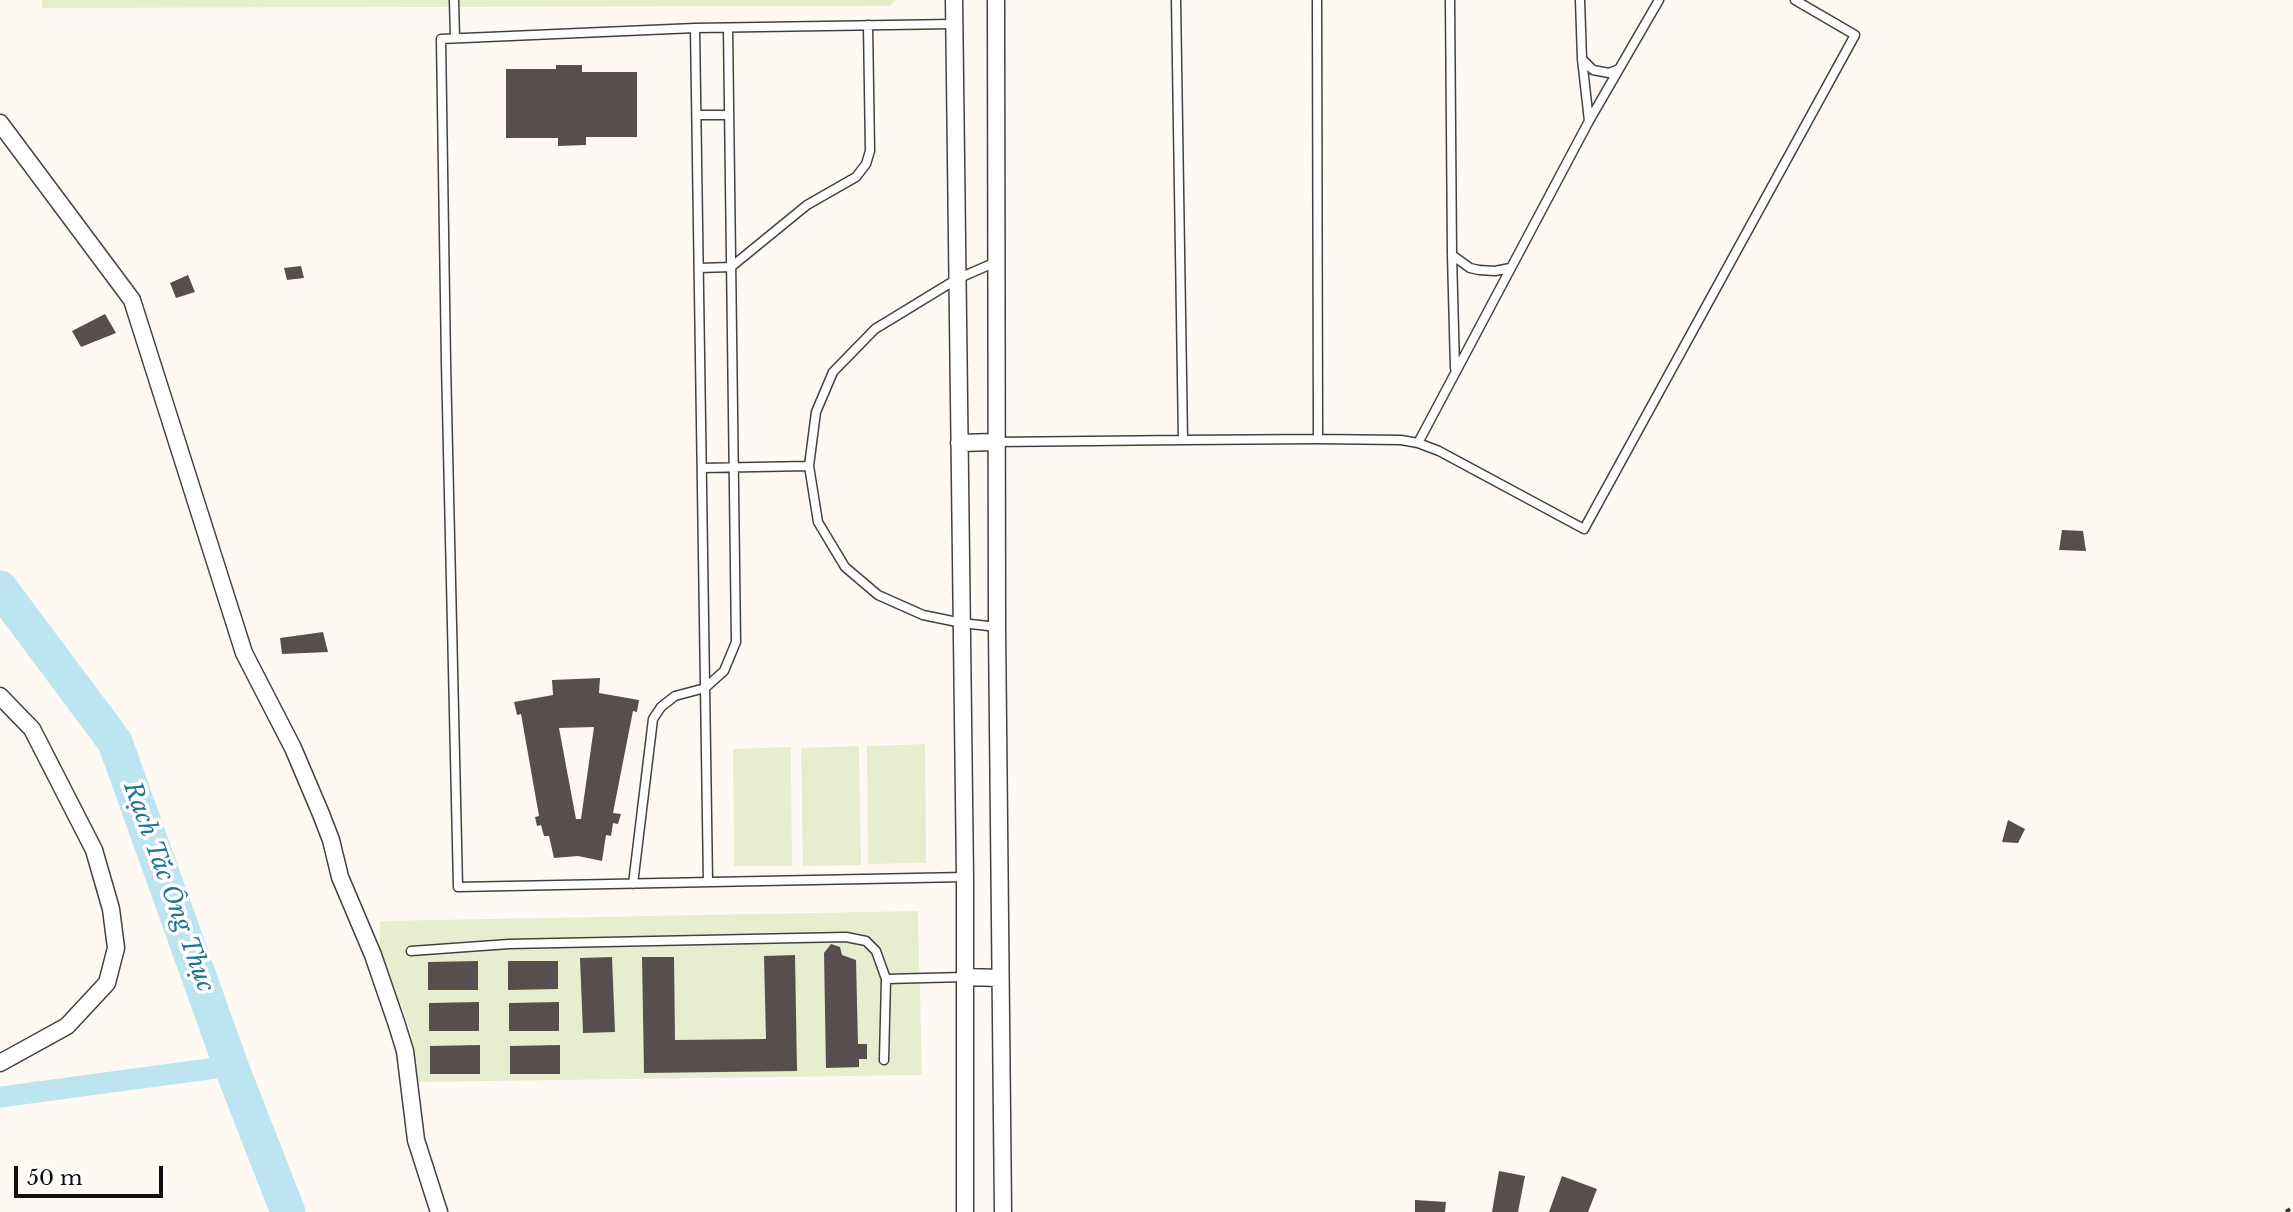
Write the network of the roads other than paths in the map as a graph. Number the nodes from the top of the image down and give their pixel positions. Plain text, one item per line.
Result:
1 (454, 0) edge
2 (954, 0) edge
3 (996, 0) edge
4 (1176, 0) edge
5 (1317, 0) edge
6 (1450, 0) edge
7 (1580, 0) edge
8 (1659, 0) edge
9 (1795, 0) edge
10 (954, 24) junction
11 (868, 25) junction
12 (695, 28) junction
13 (728, 28) junction
14 (455, 38) junction
15 (1582, 59) junction
16 (1619, 69) junction
17 (697, 115) junction
18 (729, 115) junction
19 (1589, 121) junction
20 (0, 123) edge
21 (1452, 255) junction
22 (996, 262) junction
23 (731, 267) junction
24 (699, 268) junction
25 (1510, 268) junction
26 (957, 279) junction
27 (1455, 370) junction
28 (1318, 439) junction
29 (1183, 440) junction
30 (996, 442) junction
31 (959, 443) junction
32 (1418, 443) junction
33 (809, 466) junction
34 (702, 468) junction
35 (734, 468) junction
36 (962, 623) junction
37 (997, 627) junction
38 (705, 688) junction
39 (0, 696) edge
40 (965, 877) junction
41 (708, 882) junction
42 (633, 884) junction
43 (411, 951) dead end
44 (964, 977) junction
45 (1000, 978) junction
46 (886, 979) junction
47 (884, 1060) dead end
48 (0, 1063) edge
49 (439, 1212) edge
50 (965, 1212) edge
51 (1003, 1212) edge

1 - 14 lane
2 - 10 street
3 - 22 street
4 - 29 lane
5 - 28 lane
6 - 21 lane
7 - 15 lane
8 - 16 lane
9 - 32 lane
10 - 11 lane
10 - 26 street
11 - 13 lane
11 - 23 lane
12 - 13 lane
12 - 14 lane
12 - 17 lane
13 - 18 lane
14 - 42 lane
15 - 16 lane
15 - 19 lane
16 - 19 lane
17 - 18 lane
17 - 24 lane
18 - 23 lane
19 - 25 lane
20 - 49 street
21 - 25 lane
21 - 27 lane
22 - 26 lane
22 - 30 street
23 - 24 lane
23 - 35 lane
24 - 34 lane
25 - 27 lane
26 - 31 street
26 - 33 lane
27 - 32 lane
28 - 29 lane
28 - 32 lane
29 - 30 lane
30 - 31 street
30 - 37 street
31 - 36 street
33 - 35 lane
33 - 36 lane
34 - 35 lane
34 - 38 lane
35 - 38 lane
36 - 37 lane
36 - 40 street
37 - 45 street
38 - 41 lane
38 - 42 lane
39 - 48 street
40 - 41 lane
40 - 44 street
41 - 42 lane
43 - 46 lane
44 - 45 street
44 - 46 lane
44 - 50 street
45 - 51 street
46 - 47 lane

